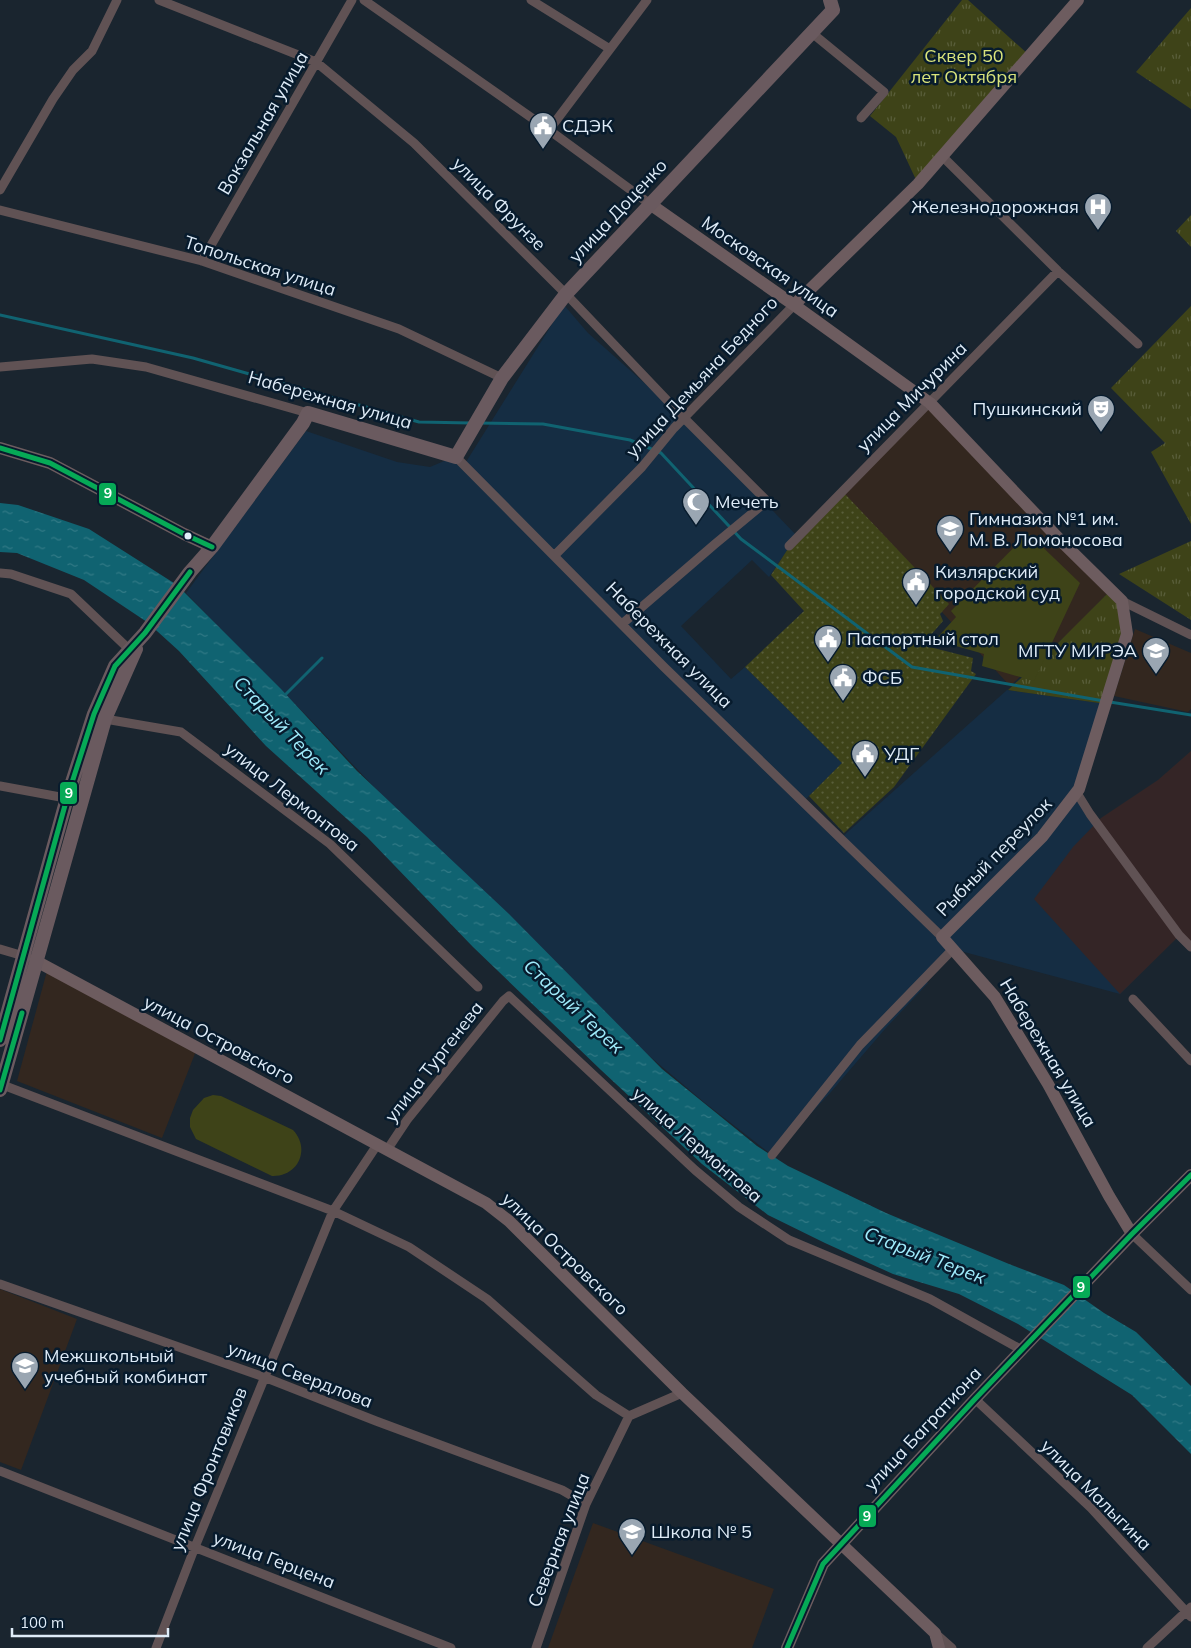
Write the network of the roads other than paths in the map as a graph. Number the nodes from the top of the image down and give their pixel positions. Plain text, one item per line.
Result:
1 (117, 0) edge
2 (159, 0) edge
3 (352, 0) edge
4 (364, 0) edge
5 (531, 0) edge
6 (647, 0) edge
7 (1078, 0) edge
8 (832, 5) edge
9 (812, 33) junction
10 (610, 49) junction
11 (316, 62) junction
12 (861, 118) dead end
13 (549, 130) junction
14 (942, 156) junction
15 (0, 190) edge
16 (650, 204) junction
17 (0, 210) edge
18 (202, 261) junction
19 (1058, 271) junction
20 (566, 294) junction
21 (794, 305) junction
22 (1138, 344) dead end
23 (0, 367) edge
24 (502, 378) junction
25 (930, 403) junction
26 (308, 413) junction
27 (684, 418) junction
28 (0, 448) edge
29 (456, 457) junction
30 (789, 546) dead end
31 (212, 547) junction
32 (554, 556) junction
33 (0, 572) edge
34 (1122, 601) junction
35 (622, 624) junction
36 (1191, 635) edge
37 (132, 652) junction
38 (105, 719) junction
39 (0, 786) edge
40 (1077, 792) junction
41 (74, 799) junction
42 (942, 937) junction
43 (1191, 947) edge
44 (0, 949) edge
45 (953, 949) junction
46 (30, 958) junction
47 (478, 987) dead end
48 (509, 996) joint
49 (1133, 999) dead end
50 (0, 1040) edge
51 (1191, 1061) edge
52 (1, 1086) edge
53 (382, 1147) junction
54 (772, 1155) dead end
55 (1191, 1175) edge
56 (333, 1211) junction
57 (1132, 1234) junction
58 (0, 1284) edge
59 (1191, 1290) edge
60 (1026, 1345) junction
61 (264, 1377) junction
62 (682, 1392) junction
63 (975, 1399) junction
64 (629, 1416) junction
65 (0, 1471) edge
66 (586, 1504) junction
67 (841, 1544) junction
68 (195, 1547) junction
69 (1189, 1612) edge
70 (935, 1633) junction
71 (156, 1648) edge
72 (452, 1648) edge
73 (536, 1648) edge
74 (787, 1648) edge
75 (939, 1648) edge
76 (952, 1648) edge
77 (1148, 1648) edge

1 - 15 street
2 - 11 street, улица Фрунзе
3 - 11 street, Вокзальная улица
4 - 13 street, Московская улица
5 - 10 street
6 - 10 street
7 - 14 street, улица Демьяна Бедного
8 - 9 main road, улица Доценко
9 - 12 street
9 - 16 main road, улица Доценко
10 - 13 street
11 - 18 street, Вокзальная улица
11 - 20 street, улица Фрунзе
13 - 16 street, Московская улица
14 - 19 street
14 - 21 street, улица Демьяна Бедного
16 - 20 main road, улица Доценко
16 - 21 street, Московская улица
17 - 18 street, Топольская улица
18 - 24 street, Топольская улица
19 - 22 street
19 - 25 street, улица Мичурина
20 - 24 main road, улица Доценко
20 - 27 street, улица Фрунзе
21 - 25 street, Московская улица
21 - 27 street, улица Демьяна Бедного
23 - 26 street, Набережная улица
24 - 29 main road, улица Доценко
25 - 30 street, улица Мичурина
25 - 34 street, Московская улица
26 - 29 main road, Набережная улица
26 - 31 main road
27 - 32 street, улица Демьяна Бедного
27 - 35 street, улица Фрунзе
28 - 31 street
29 - 32 street, Набережная улица
31 - 37 main road
32 - 35 street, Набережная улица
33 - 37 street
34 - 36 street
34 - 40 street, Рыбный переулок
35 - 42 street, Набережная улица
37 - 38 main road
37 - 41 main road
38 - 41 main road
38 - 47 street, улица Лермонтова
39 - 41 street
40 - 42 street, Рыбный переулок
40 - 43 street
41 - 46 main road
42 - 45 street, Набережная улица
44 - 46 street, улица Островского
45 - 54 street
45 - 57 street, Набережная улица
46 - 50 main road
46 - 52 main road
46 - 53 street, улица Островского
48 - 53 street, улица Тургенева
48 - 60 street, улица Лермонтова
49 - 51 street
52 - 56 street
53 - 56 street, улица Фронтовиков
53 - 62 street, улица Островского
55 - 57 street
56 - 61 street, улица Фронтовиков
56 - 64 street
57 - 59 street
57 - 60 street, улица Багратиона
58 - 61 street, улица Свердлова
60 - 63 street, улица Багратиона
61 - 66 street, улица Свердлова
61 - 68 street, улица Фронтовиков
62 - 64 street
62 - 67 street, улица Островского
63 - 67 street, улица Багратиона
63 - 69 street, улица Малыгина
64 - 66 street, Северная улица
65 - 68 street, улица Герцена
66 - 73 street, Северная улица
67 - 70 street, улица Островского
67 - 74 street, улица Багратиона
68 - 71 street, улица Фронтовиков
68 - 72 street, улица Герцена
69 - 77 street
70 - 75 street
70 - 76 street, улица Островского

